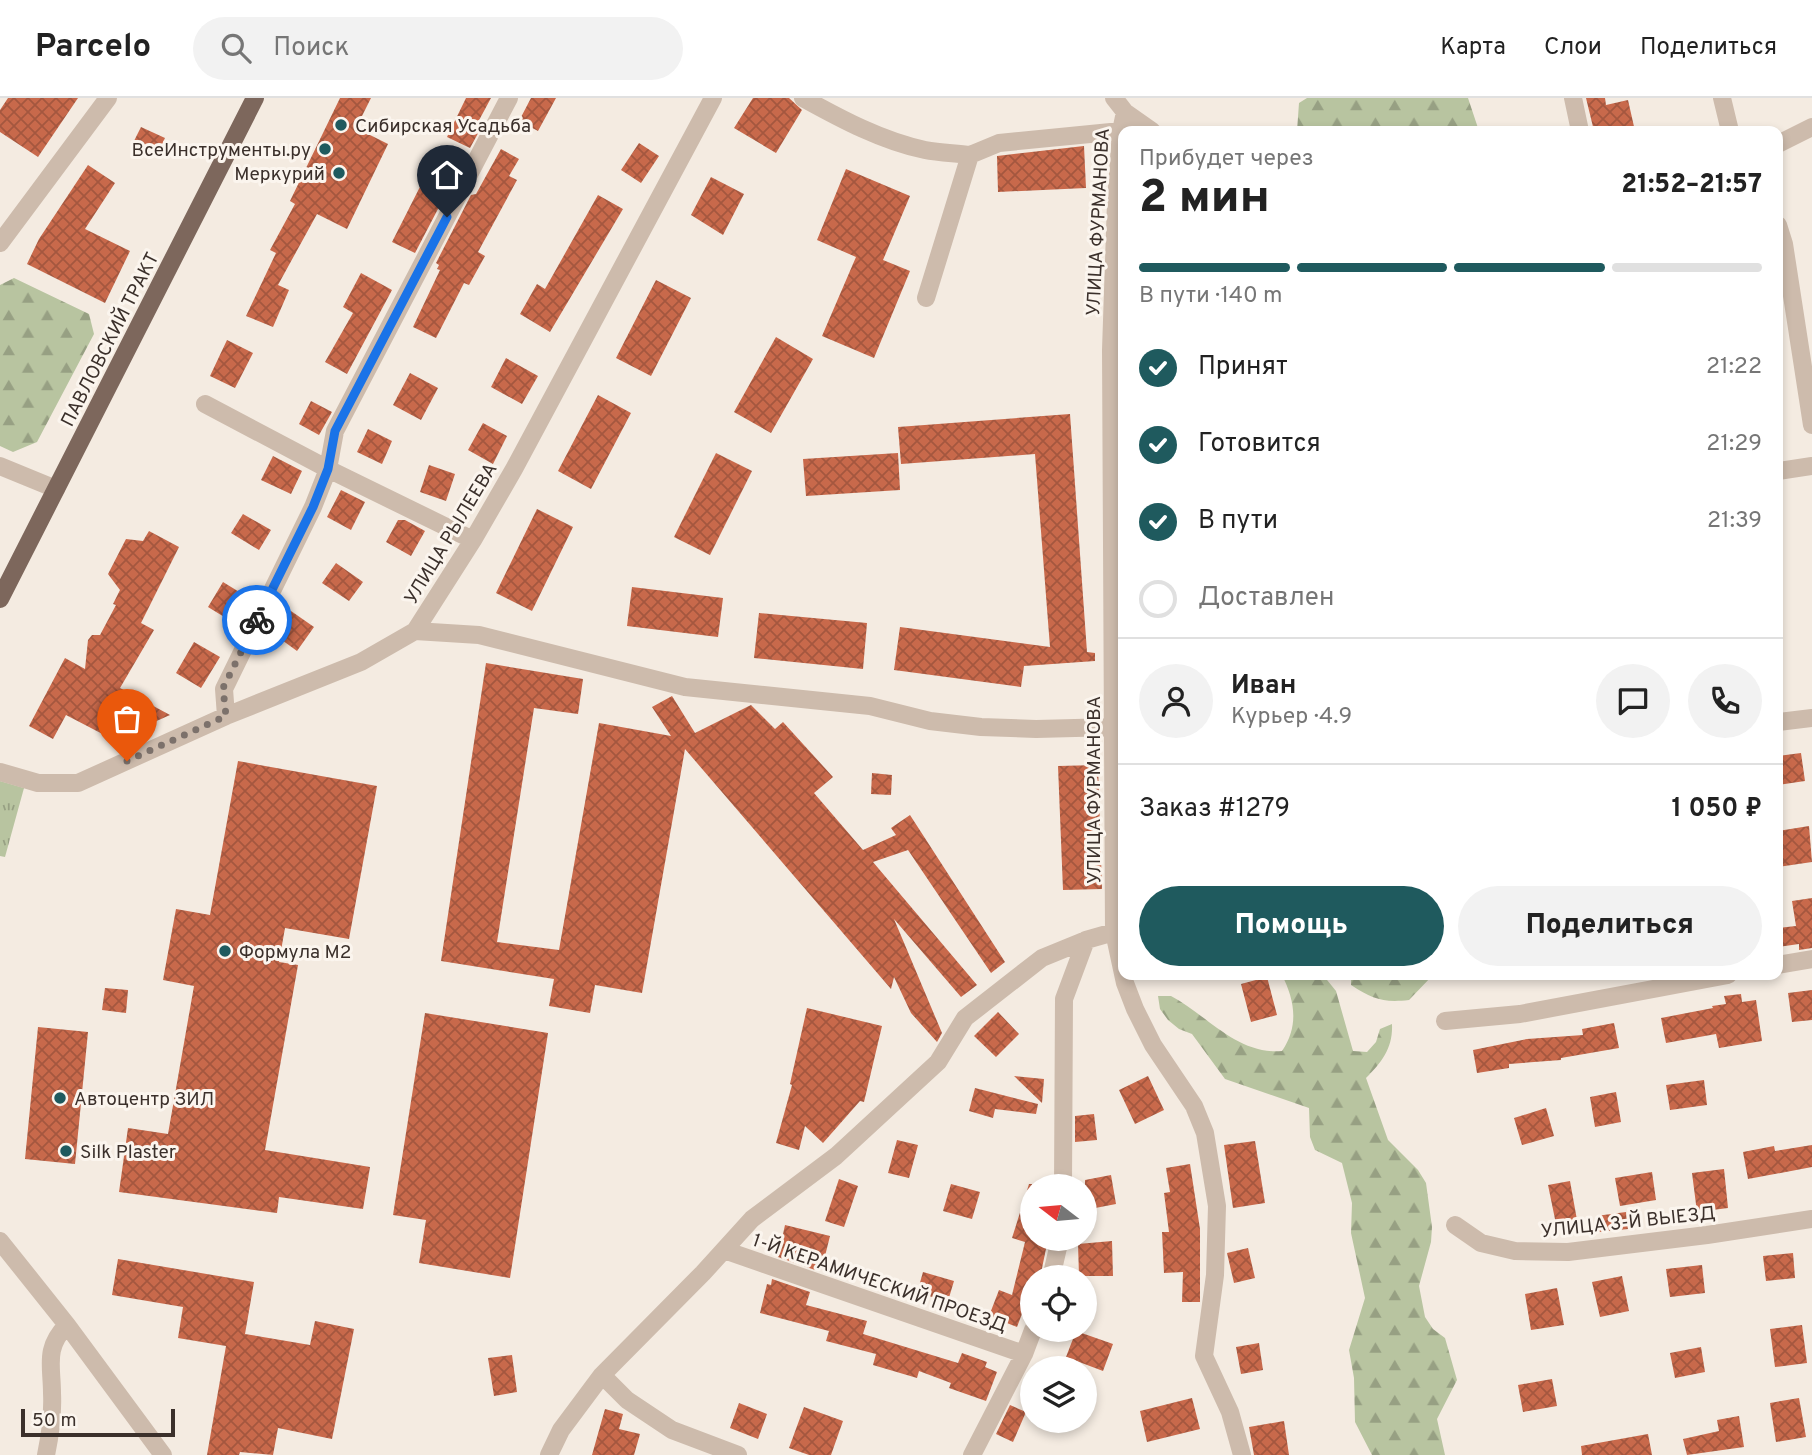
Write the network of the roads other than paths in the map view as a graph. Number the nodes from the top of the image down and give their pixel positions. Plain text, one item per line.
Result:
1 (108, 98) edge
2 (255, 98) edge
3 (509, 98) edge
4 (713, 98) edge
5 (803, 98) edge
6 (1573, 98) edge
7 (1722, 98) edge
8 (1120, 105) edge
9 (1121, 126) edge
10 (1146, 126) edge
11 (1579, 126) edge
12 (1729, 126) edge
13 (1812, 127) edge
14 (1118, 131) edge
15 (1783, 142) edge
16 (970, 155) junction
17 (1118, 174) edge
18 (1783, 241) edge
19 (0, 243) edge
20 (926, 298) dead end
21 (205, 404) dead end
22 (1812, 425) edge
23 (0, 466) edge
24 (1812, 466) edge
25 (328, 469) junction
26 (1783, 470) edge
27 (57, 489) junction
28 (473, 540) junction
29 (0, 599) edge
30 (415, 631) junction
31 (226, 716) junction
32 (1812, 718) edge
33 (1783, 721) edge
34 (1114, 727) junction
35 (0, 772) edge
36 (1114, 932) junction
37 (1086, 940) junction
38 (1118, 951) edge
39 (1812, 959) edge
40 (1783, 964) edge
41 (1124, 980) edge
42 (1701, 980) edge
43 (1445, 1021) dead end
44 (1062, 1174) edge
45 (1812, 1219) edge
46 (1455, 1224) dead end
47 (0, 1241) edge
48 (724, 1250) junction
49 (67, 1325) junction
50 (1028, 1342) edge
51 (1024, 1354) junction
52 (602, 1375) junction
53 (46, 1455) edge
54 (163, 1455) edge
55 (549, 1455) edge
56 (738, 1455) edge
57 (972, 1455) edge
58 (1242, 1455) edge

1 - 19 street
2 - 27 main road, ПАВЛОВСКИЙ ТРАКТ
3 - 25 street
4 - 28 street, УЛИЦА РЫЛЕЕВА
5 - 16 street
6 - 11 street
7 - 12 street
8 - 9 street, УЛИЦА ФУРМАНОВА
8 - 10 street
13 - 15 street
14 - 16 street
16 - 20 street
17 - 34 street, УЛИЦА ФУРМАНОВА
18 - 22 street
21 - 25 street
23 - 27 street
24 - 26 street
25 - 28 street
25 - 31 street
27 - 29 main road, ПАВЛОВСКИЙ ТРАКТ
28 - 30 street, УЛИЦА РЫЛЕЕВА
30 - 31 street, УЛИЦА РЫЛЕЕВА
30 - 34 street
31 - 35 street, УЛИЦА РЫЛЕЕВА
32 - 33 street
34 - 36 street, УЛИЦА ФУРМАНОВА
36 - 37 street
36 - 38 street, УЛИЦА ФУРМАНОВА
37 - 44 street
37 - 48 street
39 - 40 street
41 - 58 street, УЛИЦА ФУРМАНОВА
42 - 43 street
45 - 46 street, УЛИЦА 3-Й ВЫЕЗД
47 - 49 street
48 - 51 street, 1-Й КЕРАМИЧЕСКИЙ ПРОЕЗД
48 - 52 street
49 - 53 street
49 - 54 street
50 - 51 street
51 - 57 street
52 - 55 street
52 - 56 street

